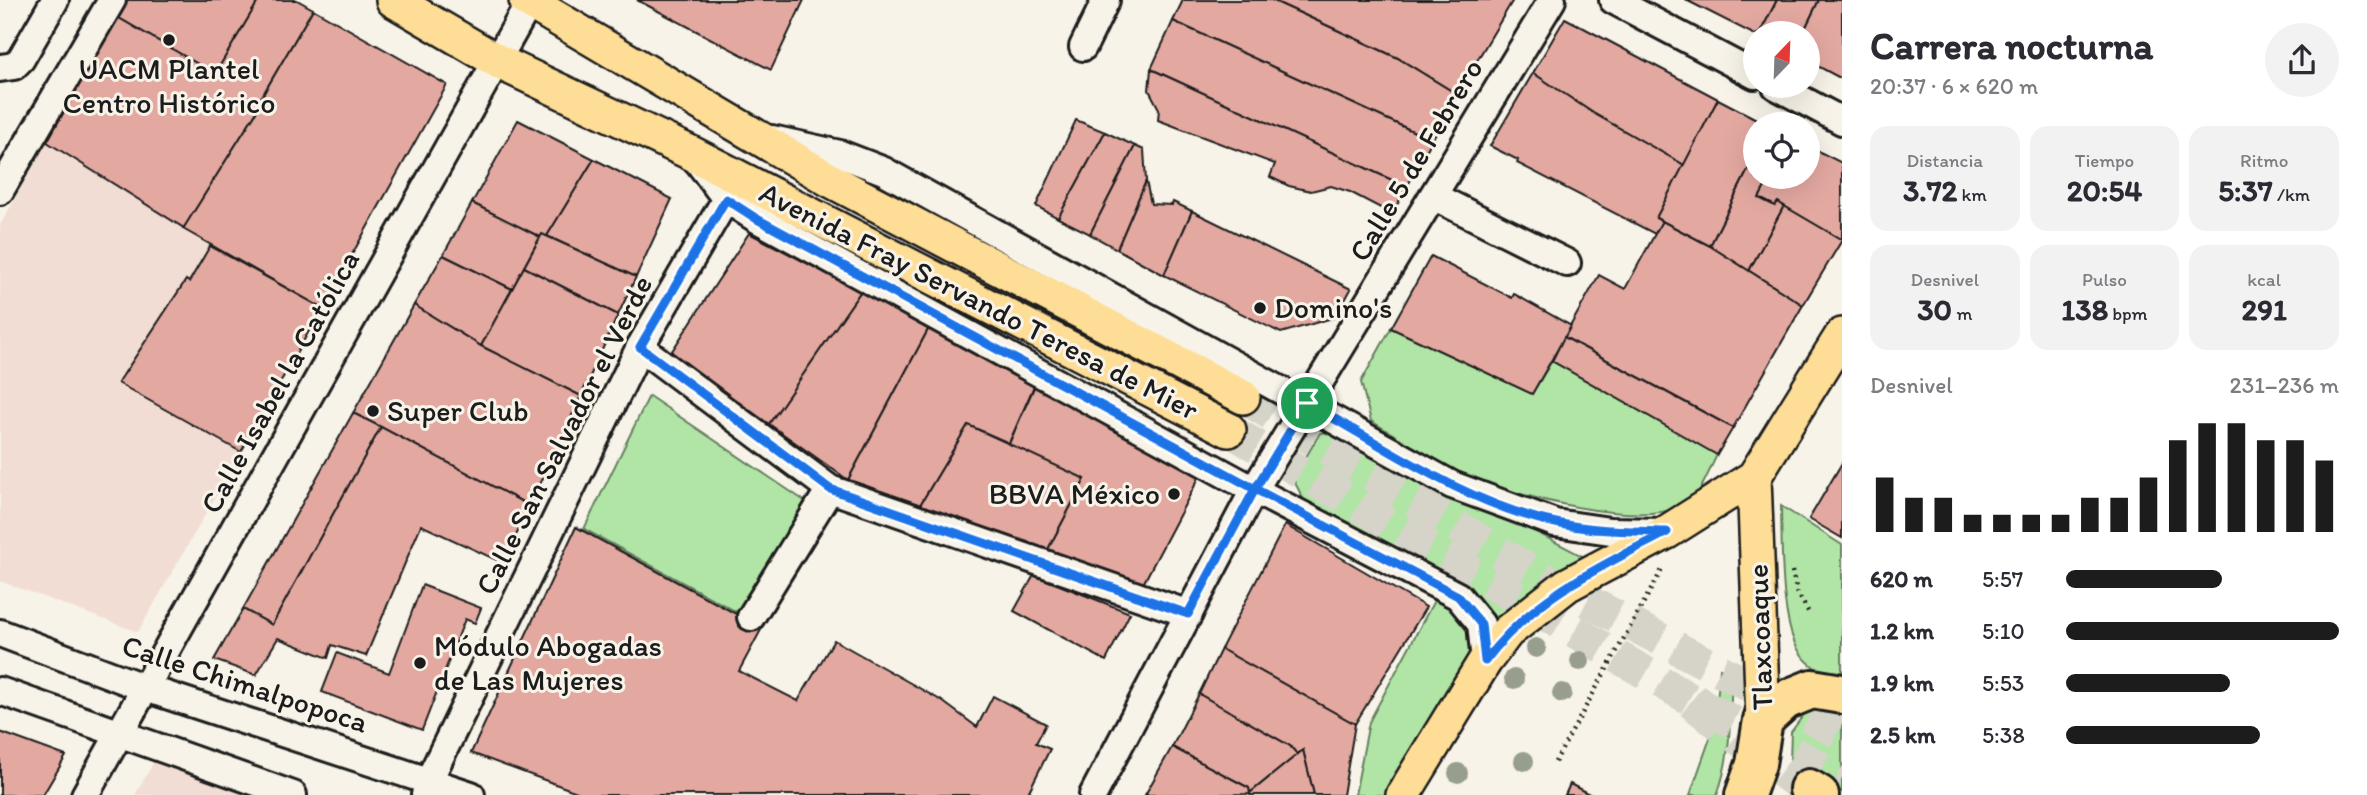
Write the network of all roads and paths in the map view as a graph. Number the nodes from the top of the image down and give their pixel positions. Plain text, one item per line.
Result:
1 (55, 0) edge
2 (112, 0) edge
3 (393, 0) edge
4 (1106, 0) edge
5 (1552, 0) edge
6 (1613, 0) edge
7 (529, 1) edge
8 (1083, 47) dead end
9 (499, 62) junction
10 (0, 68) edge
11 (1743, 69) edge
12 (1799, 98) edge
13 (1842, 121) edge
14 (760, 137) junction
15 (691, 153) junction
16 (0, 191) edge
17 (1433, 196) junction
18 (726, 199) junction
19 (1567, 263) dead end
20 (1842, 335) edge
21 (640, 347) junction
22 (1243, 397) tunnel mouth
23 (1307, 403) junction
24 (1229, 430) tunnel mouth
25 (1754, 477) junction
26 (830, 489) junction
27 (1255, 489) junction
28 (1667, 532) junction
29 (1664, 568) dead end
30 (1792, 571) dead end
31 (1188, 614) junction
32 (1809, 614) dead end
33 (751, 617) dead end
34 (0, 633) edge
35 (1485, 661) junction
36 (145, 688) junction
37 (0, 691) edge
38 (1842, 694) edge
39 (1763, 720) junction
40 (119, 735) junction
41 (1555, 762) dead end
42 (1751, 785) edge
43 (427, 787) edge
44 (85, 795) edge
45 (293, 795) edge
46 (471, 795) edge
47 (1093, 795) edge
48 (1404, 795) edge

1 - 10 street
2 - 16 street
3 - 9 main road, Avenida Fray Servando Teresa de Mier
4 - 8 street
5 - 17 street, Calle 5 de Febrero
6 - 11 street
7 - 9 street, Calle Isabel la Católica
7 - 14 main road, Avenida Fray Servando Teresa de Mier
9 - 15 main road, Avenida Fray Servando Teresa de Mier
9 - 36 street, Calle Isabel la Católica
12 - 13 street
14 - 22 main road, Avenida Fray Servando Teresa de Mier
14 - 23 street, Avenida Fray Servando Teresa de Mier
15 - 18 street, Avenida Fray Servando Teresa de Mier
15 - 24 main road, Avenida Fray Servando Teresa de Mier
17 - 19 street
17 - 23 street, Calle 5 de Febrero
18 - 21 street, Calle San Salvador el Verde
18 - 27 street, Avenida Fray Servando Teresa de Mier
20 - 25 main road
21 - 26 street
21 - 43 street, Calle San Salvador el Verde
23 - 27 street, Calle 5 de Febrero
23 - 28 street, Avenida Fray Servando Teresa de Mier
25 - 28 main road
25 - 39 main road, Tlaxcoaque
26 - 31 street
26 - 33 street
27 - 31 street, Calle 5 de Febrero
27 - 35 street, Avenida Fray Servando Teresa de Mier
28 - 35 main road
29 - 41 path
30 - 32 path
31 - 47 street, Calle 5 de Febrero
34 - 36 street, Calle Chimalpopoca
35 - 48 main road
36 - 40 street, Calle Isabel la Católica
36 - 43 street, Calle Chimalpopoca
37 - 40 street
38 - 39 highway
39 - 42 highway, Tlaxcoaque
40 - 44 street, Calle Isabel la Católica
40 - 45 street
43 - 46 street, Calle Chimalpopoca

